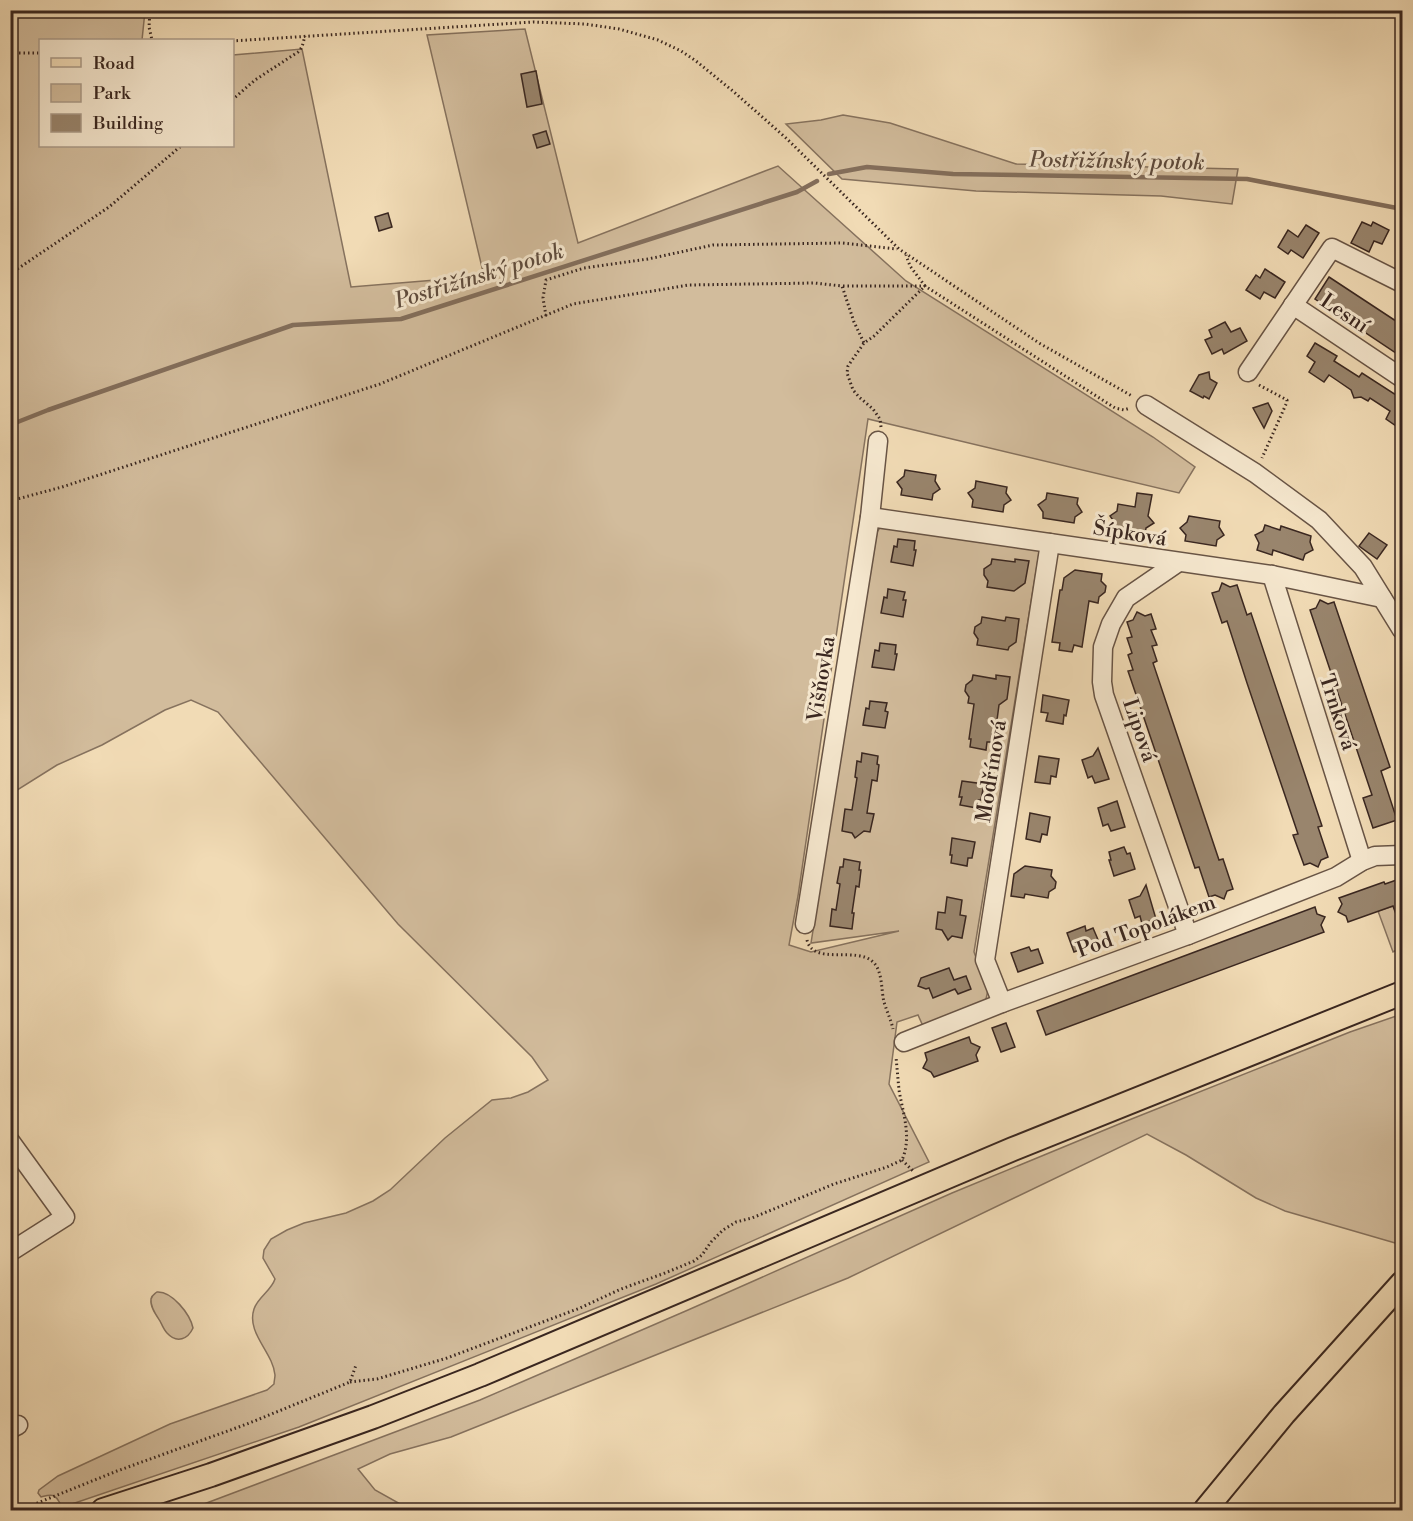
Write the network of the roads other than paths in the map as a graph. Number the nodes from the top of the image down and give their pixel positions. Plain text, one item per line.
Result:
1 (1402, 283) edge
2 (1293, 305) junction
3 (1248, 372) road end
4 (1402, 378) edge
5 (1146, 405) road end
6 (878, 441) road end
7 (870, 517) junction
8 (1050, 543) junction
9 (1177, 562) junction
10 (1272, 575) junction
11 (1382, 598) junction
12 (1402, 630) edge
13 (1402, 855) edge
14 (1362, 861) junction
15 (805, 924) road end
16 (1188, 935) junction
17 (1402, 993) edge
18 (1002, 1003) junction
19 (898, 1045) road end
20 (10, 1141) edge
21 (10, 1252) edge
22 (1402, 1283) edge
23 (103, 1510) edge
24 (1205, 1510) edge

1 - 2 street
2 - 3 street
2 - 4 street, Lesní
5 - 11 street
6 - 7 street, Višňovka
7 - 8 street, Šípková
7 - 15 street, Višňovka
8 - 9 street, Šípková
8 - 18 street, Modřínová
9 - 10 street, Šípková
9 - 16 street, Lipová
10 - 11 street, Šípková
10 - 14 street, Trnková
11 - 12 street
13 - 14 street, Pod Topolákem
14 - 16 street, Pod Topolákem
16 - 18 street, Pod Topolákem
17 - 23 main road
18 - 19 street, Pod Topolákem
20 - 21 street
22 - 24 main road

